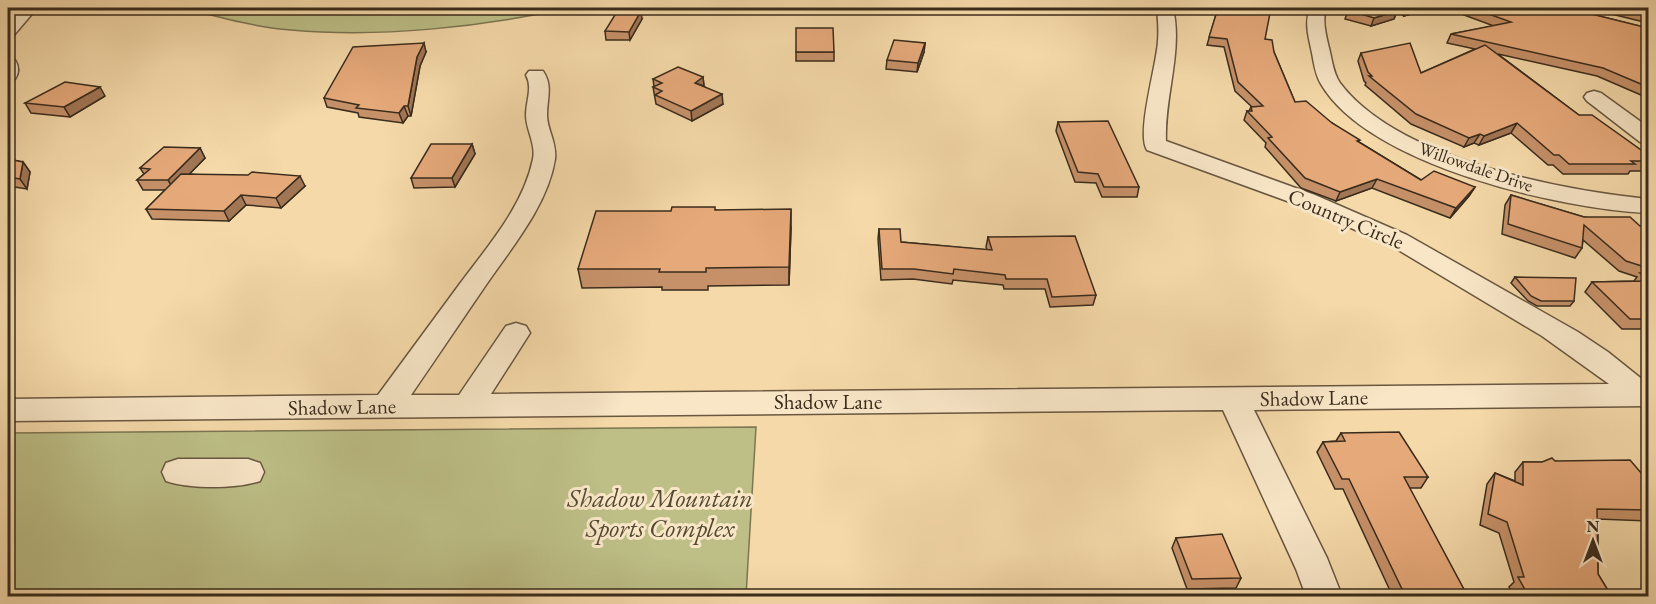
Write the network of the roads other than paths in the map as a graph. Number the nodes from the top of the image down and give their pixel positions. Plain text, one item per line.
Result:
1 (29, 8) edge
2 (1165, 8) edge
3 (1318, 8) edge
4 (8, 31) edge
5 (8, 64) edge
6 (8, 75) edge
7 (536, 75) dead end
8 (1594, 97) dead end
9 (1648, 137) edge
10 (1648, 206) edge
11 (516, 333) dead end
12 (1644, 395) edge
13 (1233, 399) junction
14 (467, 406) junction
15 (386, 407) junction
16 (8, 410) edge
17 (178, 472) dead end
18 (248, 472) dead end
19 (1324, 597) edge

1 - 4 street
2 - 12 street, Country Circle
3 - 10 street, Willowdale Drive
5 - 6 street
7 - 15 street
8 - 9 street
11 - 14 street
12 - 13 street, Shadow Lane
13 - 14 street, Shadow Lane
13 - 19 street
14 - 15 street, Shadow Lane
15 - 16 street, Shadow Lane
17 - 18 street

